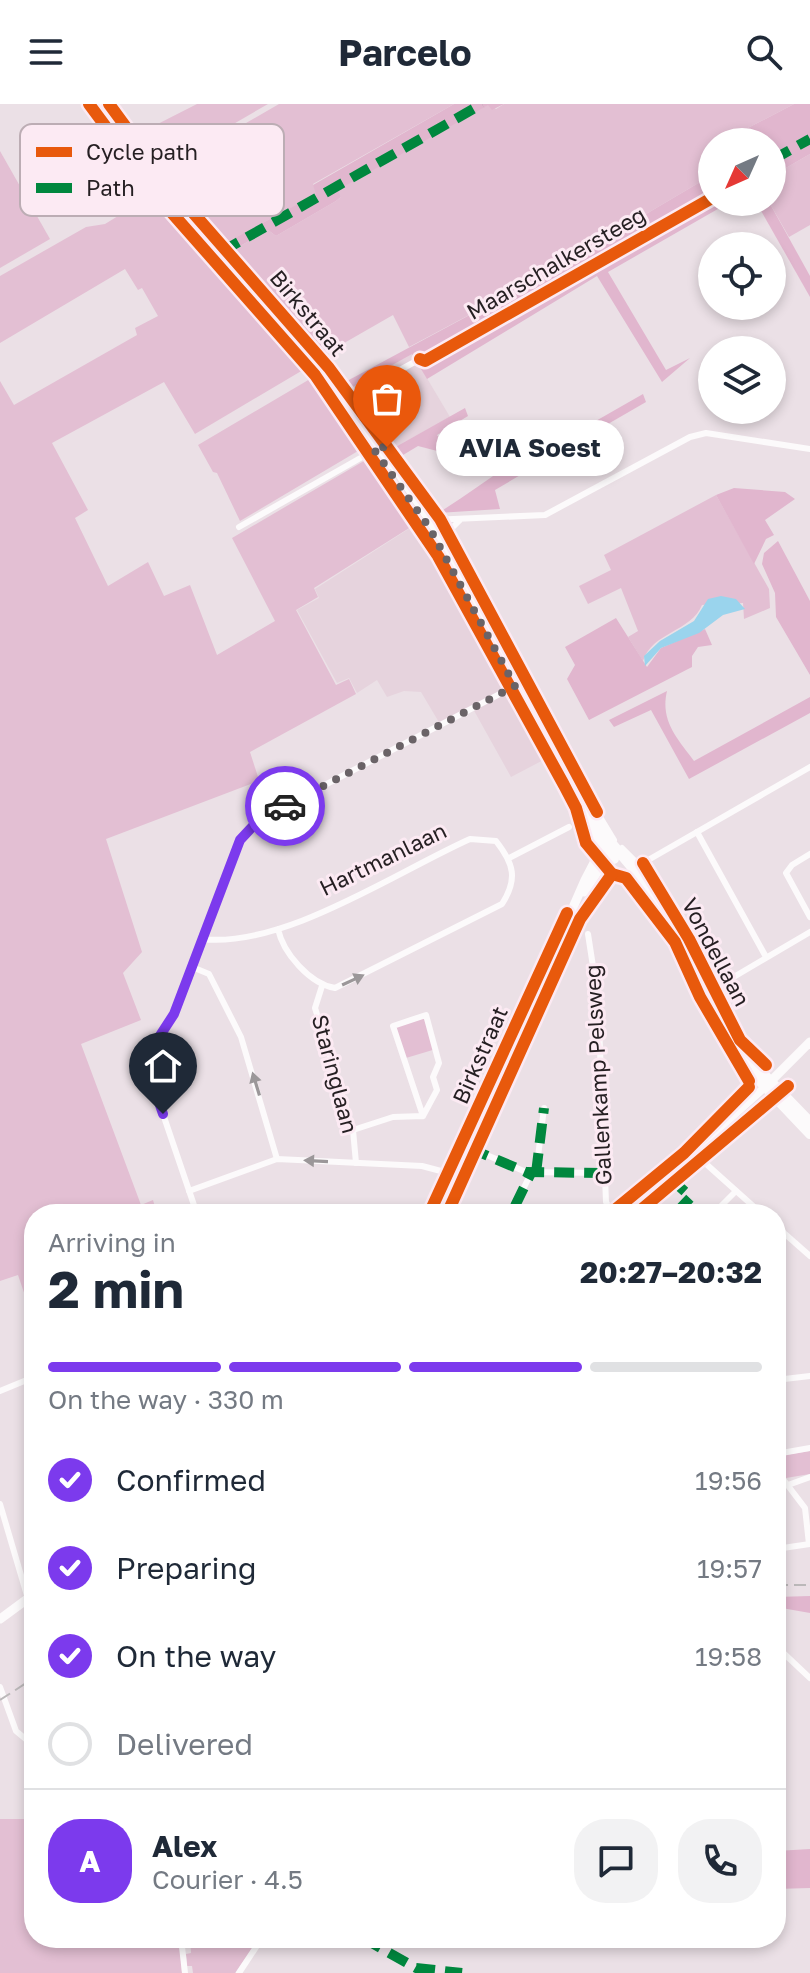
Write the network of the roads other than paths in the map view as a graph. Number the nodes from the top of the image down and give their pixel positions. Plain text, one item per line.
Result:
1 (99, 104) edge
2 (114, 124) edge
3 (184, 216) edge
4 (420, 359) dead end
5 (324, 374) junction
6 (347, 399) junction
7 (367, 429) junction
8 (381, 448) junction
9 (810, 449) edge
10 (431, 520) junction
11 (461, 520) junction
12 (239, 527) dead end
13 (442, 538) junction
14 (518, 685) junction
15 (810, 767) edge
16 (597, 812) dead end
17 (569, 827) dead end
18 (697, 832) junction
19 (610, 851) junction
20 (810, 854) edge
21 (509, 858) junction
22 (810, 917) edge
23 (278, 929) junction
24 (810, 932) edge
25 (588, 934) dead end
26 (201, 939) junction
27 (766, 957) junction
28 (192, 967) junction
29 (322, 986) junction
30 (708, 992) junction
31 (810, 1042) edge
32 (768, 1085) junction
33 (544, 1108) dead end
34 (423, 1116) junction
35 (810, 1122) edge
36 (353, 1130) junction
37 (810, 1134) edge
38 (465, 1146) junction
39 (695, 1154) junction
40 (277, 1159) junction
41 (356, 1163) junction
42 (534, 1173) junction
43 (603, 1173) junction
44 (456, 1175) junction
45 (189, 1191) junction
46 (736, 1191) junction
47 (194, 1204) edge
48 (443, 1204) edge
49 (516, 1204) edge
50 (606, 1204) edge
51 (636, 1204) edge
52 (723, 1204) edge
53 (751, 1204) edge
54 (786, 1235) edge
55 (810, 1256) edge
56 (810, 1376) edge
57 (786, 1379) edge
58 (24, 1381) edge
59 (0, 1391) edge
60 (810, 1448) edge
61 (786, 1452) edge
62 (810, 1477) edge
63 (786, 1482) edge
64 (788, 1485) junction
65 (0, 1504) edge
66 (810, 1544) edge
67 (786, 1548) edge
68 (24, 1576) edge
69 (24, 1602) edge
70 (0, 1619) edge
71 (786, 1655) edge
72 (810, 1678) edge
73 (0, 1687) edge
74 (24, 1738) edge
75 (182, 1948) edge
76 (255, 1948) edge
77 (185, 1973) edge
78 (239, 1973) edge

1 - 2 main road, Birkstraat
3 - 5 main road, Birkstraat
4 - 6 street
5 - 6 main road, Birkstraat
5 - 7 main road, Birkstraat
6 - 7 main road, Birkstraat
7 - 8 main road, Birkstraat
8 - 10 main road, Birkstraat
8 - 12 street
8 - 14 main road, Birkstraat
9 - 11 street
10 - 11 street
10 - 13 main road, Birkstraat
11 - 13 street
13 - 14 main road, Birkstraat
14 - 19 main road, Birkstraat
14 - 26 street
15 - 18 street
16 - 18 street
17 - 21 street
18 - 27 street
19 - 30 main road, Vondellaan
19 - 38 main road, Birkstraat
20 - 22 street
21 - 23 street, Hartmanlaan
29 -> 21 street
23 - 26 street, Hartmanlaan
23 - 29 street
24 - 27 street
25 - 43 street, Gallenkamp Pelsweg
26 - 28 street
27 - 30 street
40 -> 28 street
28 - 45 street
29 - 36 street, Staringlaan
30 - 32 main road, Vondellaan
31 - 32 main road
32 - 35 main road
32 - 37 main road
32 - 39 street
33 - 42 street
34 - 34 street
34 - 36 street
36 - 41 street, Staringlaan
38 - 42 street
38 - 44 main road, Birkstraat
39 - 46 street
39 - 51 street
41 -> 40 street
40 - 45 street
41 - 44 street
42 - 43 street
42 - 49 street
43 - 50 street, Gallenkamp Pelsweg
44 - 48 main road, Birkstraat
45 - 47 street
46 - 52 street
46 - 53 street
54 - 55 street
56 - 57 street
58 - 59 street
60 - 61 street
62 - 64 street
63 - 64 street
64 - 66 street
65 - 68 street
66 - 67 street
69 - 70 main road
71 - 72 street
73 - 74 street
75 - 77 street
76 - 78 street

